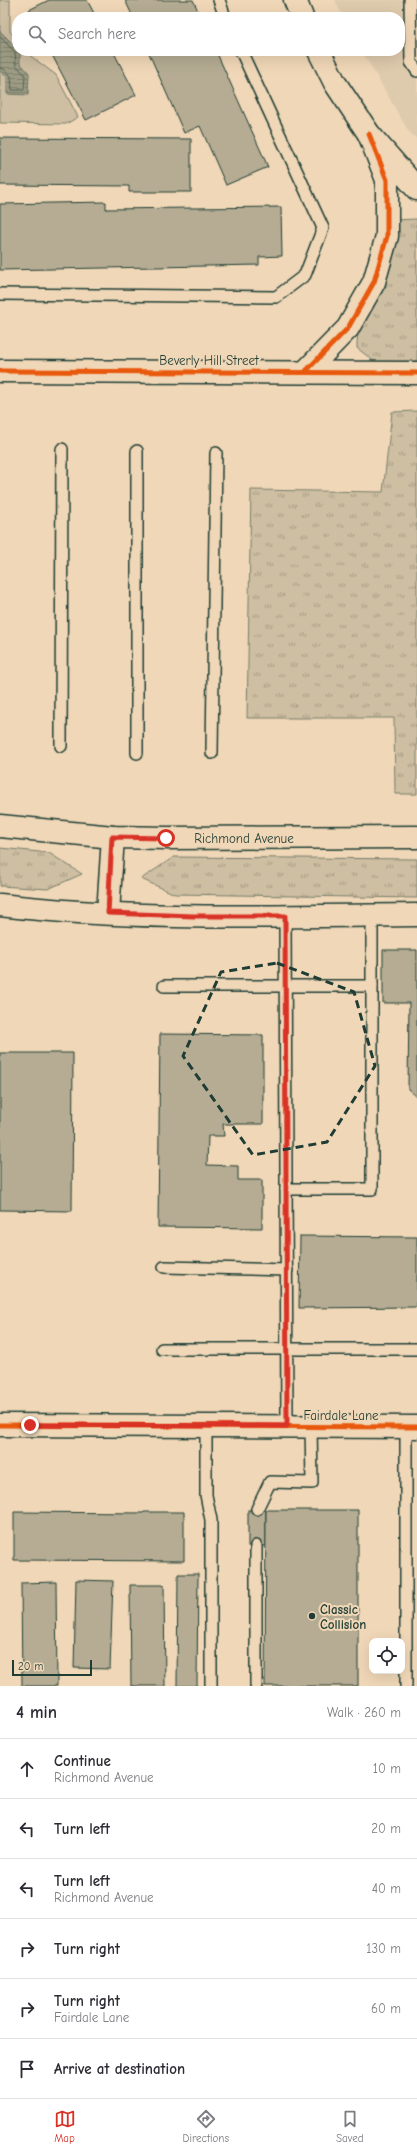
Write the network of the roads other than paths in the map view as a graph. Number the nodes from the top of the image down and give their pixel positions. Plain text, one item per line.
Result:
1 (218, 0) edge
2 (295, 0) edge
3 (410, 0) edge
4 (223, 12) edge
5 (300, 12) edge
6 (243, 56) edge
7 (321, 56) edge
8 (417, 71) edge
9 (369, 134) junction
10 (417, 188) edge
11 (0, 294) edge
12 (0, 371) edge
13 (306, 371) junction
14 (417, 373) edge
15 (62, 449) dead end
16 (137, 451) dead end
17 (216, 453) dead end
18 (61, 746) dead end
19 (137, 753) dead end
20 (212, 753) dead end
21 (0, 826) edge
22 (112, 837) junction
23 (417, 837) edge
24 (0, 905) edge
25 (108, 913) junction
26 (285, 916) junction
27 (372, 916) junction
28 (417, 916) edge
29 (164, 986) dead end
30 (286, 986) junction
31 (372, 986) junction
32 (286, 1189) junction
33 (164, 1266) dead end
34 (287, 1270) junction
35 (162, 1349) dead end
36 (287, 1349) junction
37 (417, 1349) edge
38 (0, 1425) edge
39 (287, 1426) junction
40 (311, 1426) junction
41 (206, 1427) junction
42 (412, 1427) edge
43 (257, 1509) dead end
44 (256, 1546) dead end
45 (211, 1686) edge
46 (256, 1686) edge
47 (406, 1686) edge

1 - 4 lane
2 - 5 street
3 - 8 lane
6 - 11 lane
7 - 9 street
9 - 10 street
9 - 13 street
12 - 13 street, Beverly Hill Street
13 - 14 street, Beverly Hill Street
15 - 18 lane
16 - 19 lane
17 - 20 lane
21 - 22 street, Richmond Avenue
22 - 23 street, Richmond Avenue
22 - 25 street
24 - 25 street
25 - 26 street
26 - 27 street
26 - 30 lane
27 - 28 street
27 - 31 lane
29 - 30 lane
30 - 31 lane
30 - 32 lane
31 - 32 lane
32 - 34 lane
33 - 34 lane
34 - 36 lane
35 - 36 lane
36 - 37 lane
36 - 39 lane
38 - 41 street, Fairdale Lane
39 - 40 street, Fairdale Lane
39 - 41 street, Fairdale Lane
40 - 42 street, Fairdale Lane
40 - 43 lane
41 - 45 lane
42 - 47 lane
44 - 46 lane

